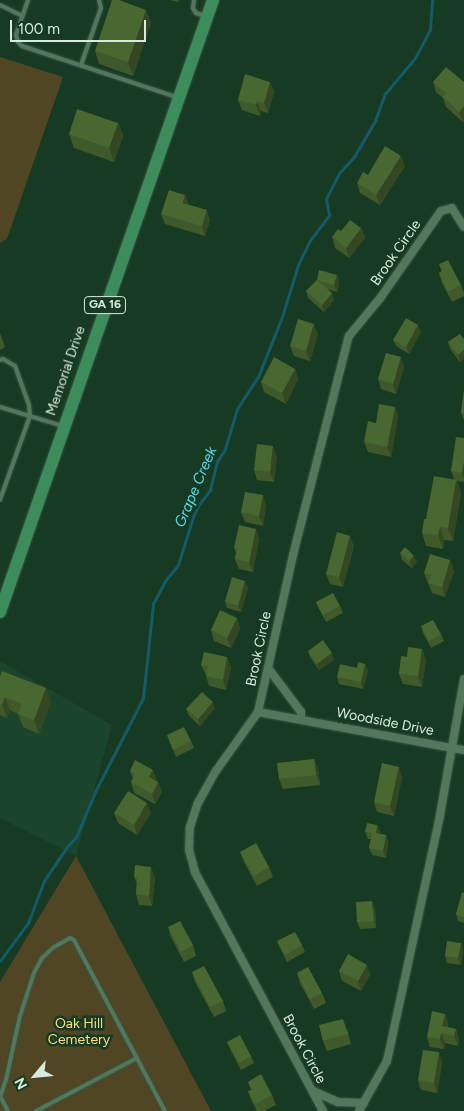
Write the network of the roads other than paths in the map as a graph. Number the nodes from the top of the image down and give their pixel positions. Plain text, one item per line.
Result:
1 (28, 0) edge
2 (99, 0) edge
3 (194, 0) edge
4 (213, 0) edge
5 (0, 5) edge
6 (23, 16) junction
7 (207, 17) junction
8 (81, 66) junction
9 (178, 98) junction
10 (464, 227) edge
11 (0, 360) edge
12 (0, 407) edge
13 (30, 416) junction
14 (63, 426) junction
15 (0, 500) edge
16 (0, 612) edge
17 (268, 668) junction
18 (464, 679) edge
19 (258, 712) junction
20 (301, 718) junction
21 (451, 748) junction
22 (464, 750) edge
23 (137, 1058) junction
24 (313, 1091) junction
25 (0, 1096) edge
26 (364, 1103) junction
27 (8, 1111) edge
28 (36, 1111) edge
29 (165, 1111) edge
30 (323, 1111) edge
31 (359, 1111) edge

1 - 6 lane
2 - 8 lane
3 - 7 lane
4 - 7 main road, Memorial Drive / GA 16
5 - 6 lane
6 - 8 lane
7 - 9 main road, Memorial Drive / GA 16
8 - 9 lane
9 - 14 main road, Memorial Drive / GA 16
10 - 17 street, Brook Circle
11 - 13 lane
12 - 13 lane
13 - 14 lane
13 - 15 lane
14 - 16 main road, Memorial Drive / GA 16
17 - 19 street, Brook Circle
17 - 20 street
18 - 21 street
19 - 20 street, Woodside Drive
19 - 24 street, Brook Circle
20 - 21 street, Woodside Drive
21 - 22 street, Woodside Drive
21 - 26 street
23 - 25 lane
23 - 28 lane
23 - 29 lane
24 - 26 street
24 - 30 street, Brook Circle
25 - 27 lane
26 - 31 street

